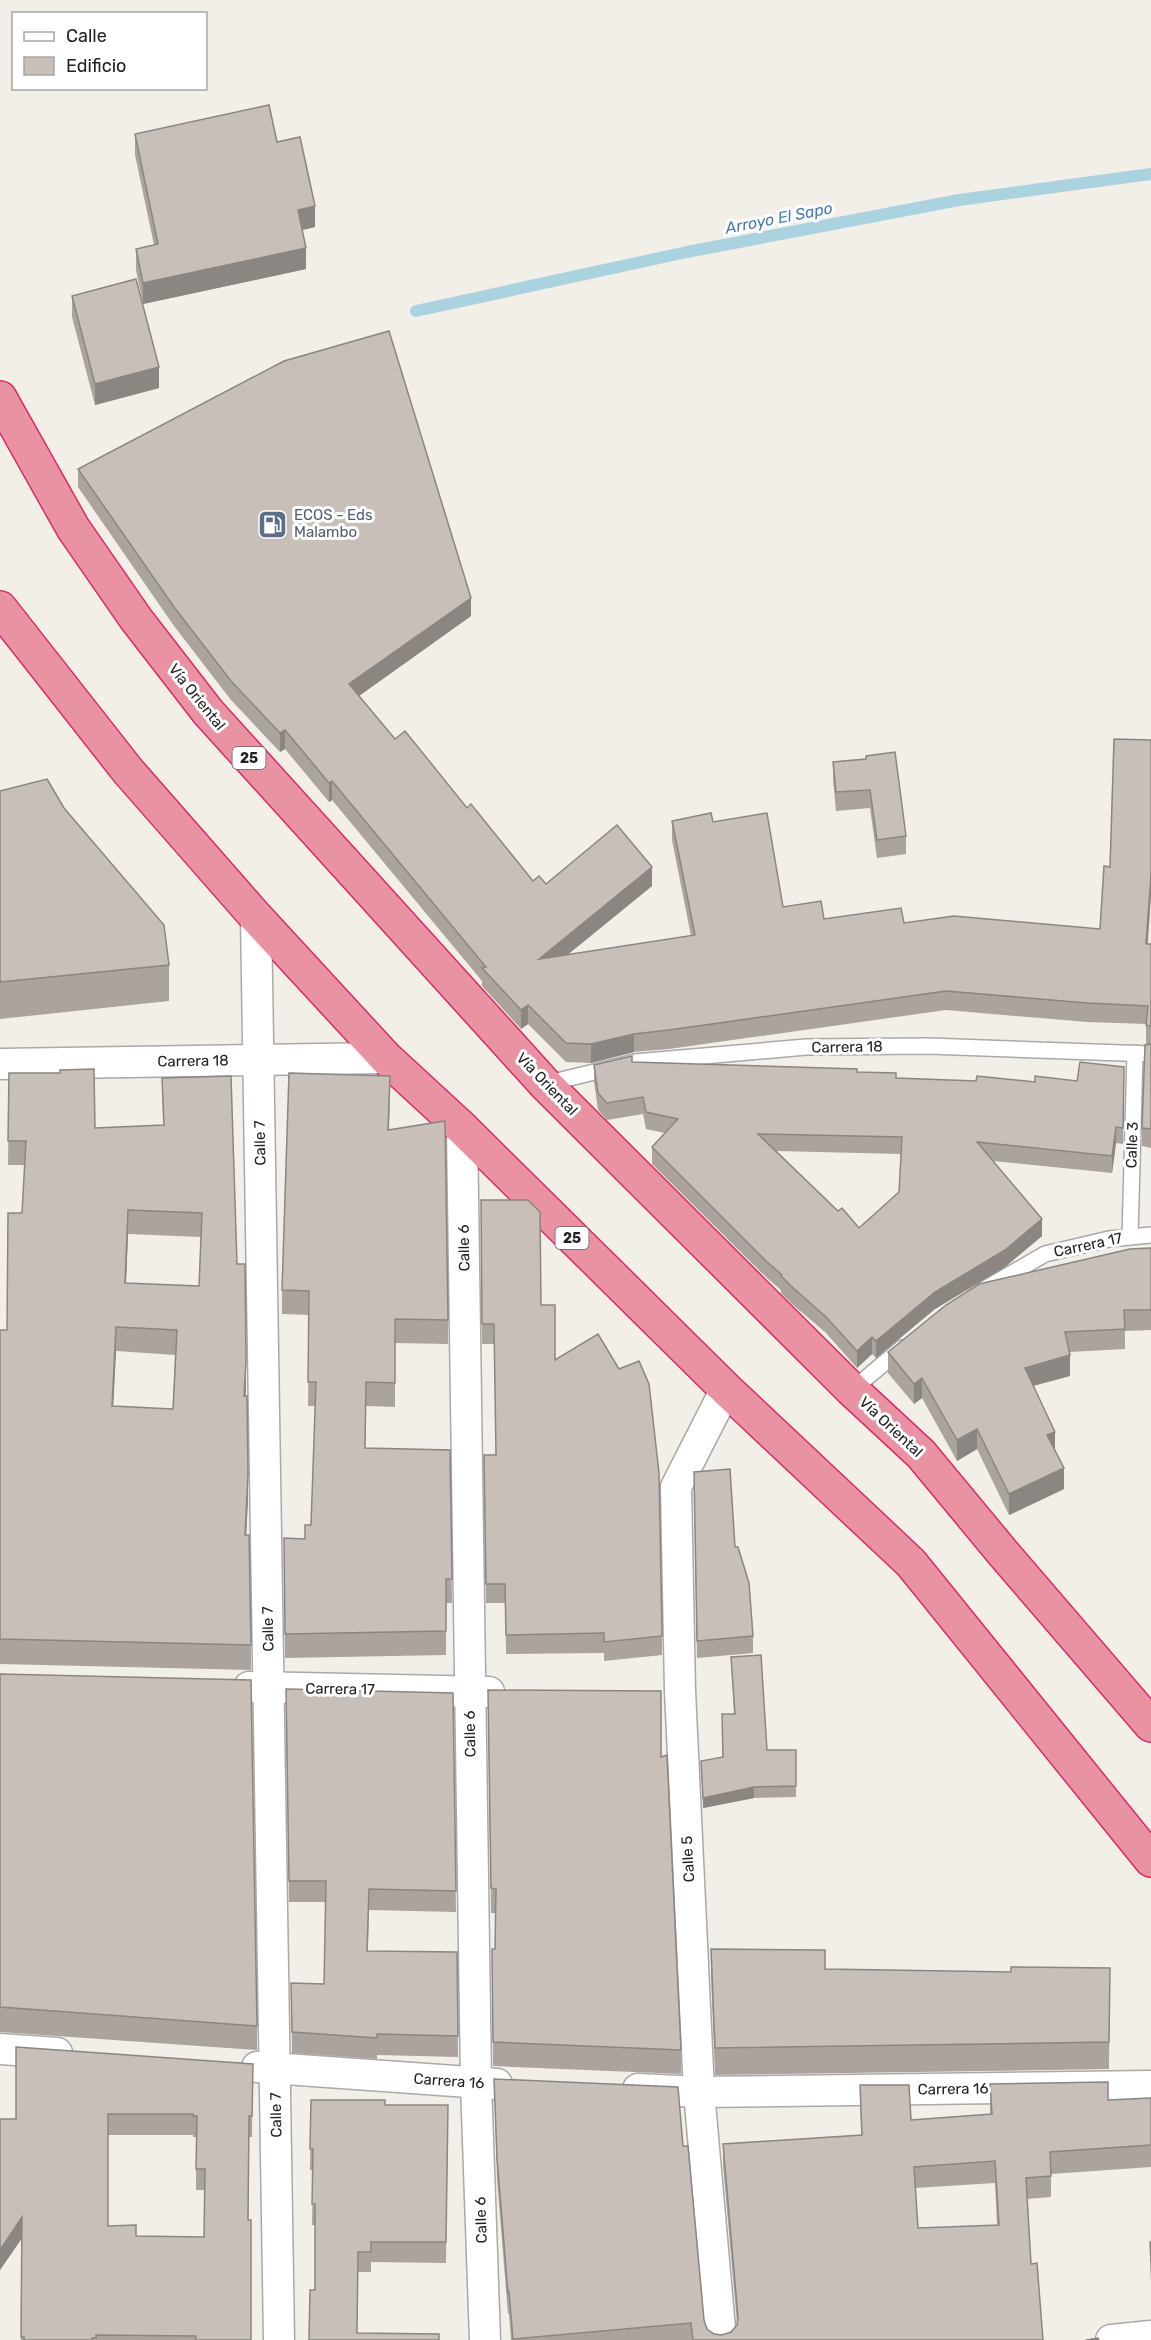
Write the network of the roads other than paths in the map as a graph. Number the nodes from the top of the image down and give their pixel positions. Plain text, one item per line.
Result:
1 (0, 400) edge
2 (0, 608) edge
3 (256, 917) junction
4 (1135, 1053) junction
5 (1151, 1054) edge
6 (386, 1058) junction
7 (259, 1060) junction
8 (0, 1064) edge
9 (545, 1084) junction
10 (462, 1128) junction
11 (1151, 1235) edge
12 (1130, 1237) junction
13 (971, 1298) edge
14 (914, 1339) edge
15 (726, 1389) junction
16 (852, 1390) junction
17 (222, 1686) edge
18 (269, 1687) junction
19 (470, 1692) junction
20 (517, 1692) edge
21 (1151, 1725) edge
22 (1151, 1860) edge
23 (0, 2049) edge
24 (80, 2055) edge
25 (230, 2066) edge
26 (275, 2069) junction
27 (476, 2083) junction
28 (523, 2085) edge
29 (1151, 2086) edge
30 (617, 2089) edge
31 (699, 2092) junction
32 (1151, 2336) edge
33 (279, 2340) edge
34 (485, 2340) edge
35 (721, 2340) edge
36 (1111, 2340) edge

1 - 9 highway, Vía Oriental / 25
2 - 3 highway, 25
3 - 6 highway, 25
3 - 7 street, Calle 7
4 - 5 lane, Carrera 18
4 - 9 lane, Carrera 18
4 - 12 lane, Calle 3
6 - 7 street, Carrera 18
6 - 10 highway, 25
7 - 8 street, Carrera 18
7 - 18 street, Calle 7
9 - 16 highway, Vía Oriental / 25
10 - 15 highway, 25
10 - 19 street, Calle 6
11 - 12 lane, Carrera 17
12 - 13 lane, Carrera 17
14 - 16 lane
15 - 22 highway, 25
15 - 31 street, Calle 5
16 - 21 highway, Vía Oriental / 25
17 - 18 street, Carrera 17
18 - 19 street, Carrera 17
18 - 26 street, Calle 7
19 - 20 street, Carrera 17
19 - 27 street, Calle 6
23 - 24 street
25 - 26 street, Carrera 16
26 - 27 street, Carrera 16
26 - 33 street, Calle 7
27 - 28 street, Carrera 16
27 - 34 street, Calle 6
29 - 31 street, Carrera 16
30 - 31 street, Carrera 16
31 - 35 street, Calle 5
32 - 36 street

